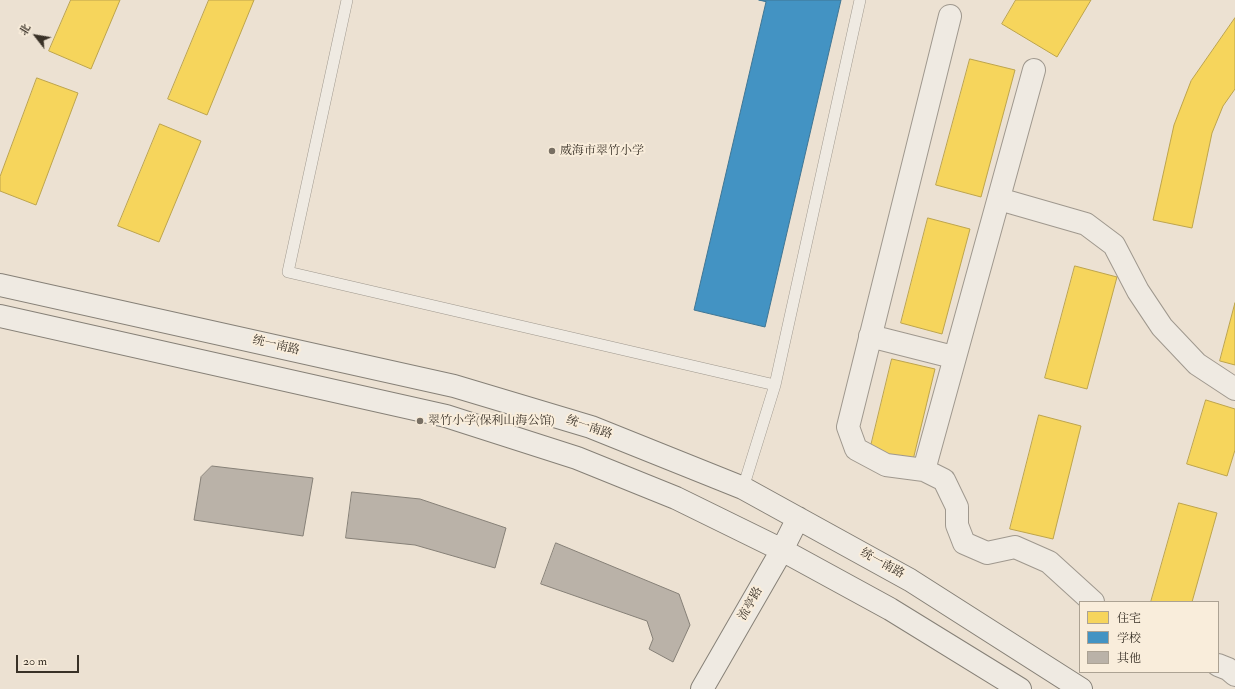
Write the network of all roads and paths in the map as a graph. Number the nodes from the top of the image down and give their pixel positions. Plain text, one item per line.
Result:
1 (347, 0) edge
2 (860, 0) edge
3 (950, 16) dead end
4 (1034, 70) dead end
5 (999, 198) junction
6 (0, 285) edge
7 (0, 316) edge
8 (870, 336) junction
9 (949, 356) dead end
10 (775, 385) junction
11 (1235, 388) edge
12 (924, 470) junction
13 (743, 488) junction
14 (798, 518) junction
15 (782, 550) junction
16 (1092, 601) edge
17 (1219, 665) edge
18 (1235, 675) edge
19 (702, 689) edge
20 (1020, 689) edge
21 (1081, 689) edge

1 - 10 lane
2 - 10 lane
3 - 8 main road
4 - 5 main road
5 - 11 main road
5 - 12 main road
6 - 13 main road, 统一南路
7 - 15 main road
8 - 9 main road
8 - 12 main road
10 - 13 lane
12 - 16 main road
13 - 14 main road, 统一南路
14 - 15 main road, 流亭路
14 - 21 main road, 统一南路
15 - 19 main road, 流亭路
15 - 20 main road
17 - 18 main road

